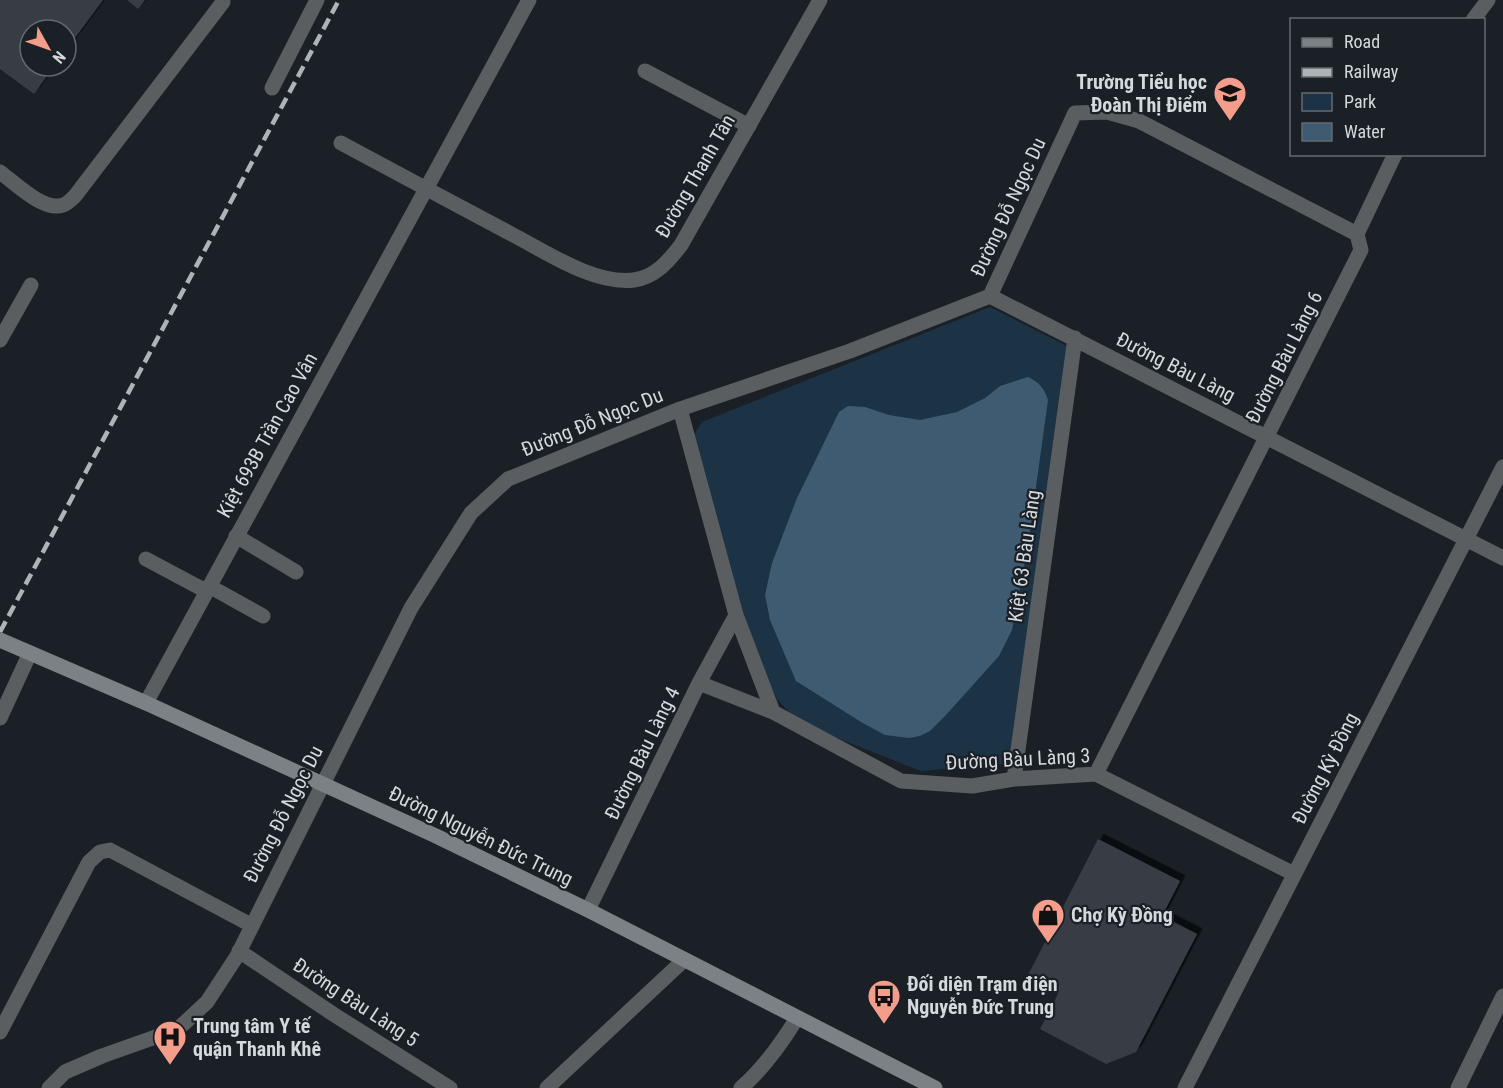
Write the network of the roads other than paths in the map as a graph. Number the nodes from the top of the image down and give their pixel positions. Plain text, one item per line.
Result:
1 (317, 0) edge
2 (529, 0) edge
3 (820, 0) edge
4 (1488, 0) edge
5 (223, 2) edge
6 (1474, 18) edge
7 (645, 71) dead end
8 (272, 88) dead end
9 (748, 126) junction
10 (341, 143) dead end
11 (1394, 156) edge
12 (0, 172) edge
13 (425, 188) junction
14 (1357, 234) junction
15 (31, 285) dead end
16 (990, 296) junction
17 (1075, 338) junction
18 (0, 340) edge
19 (680, 409) junction
20 (1267, 438) junction
21 (1503, 467) edge
22 (236, 536) junction
23 (1466, 538) junction
24 (1503, 558) edge
25 (146, 559) dead end
26 (296, 572) dead end
27 (208, 589) junction
28 (736, 615) junction
29 (263, 616) dead end
30 (0, 640) edge
31 (30, 653) junction
32 (699, 683) junction
33 (146, 703) junction
34 (773, 712) junction
35 (0, 718) edge
36 (1096, 774) junction
37 (1014, 779) junction
38 (322, 784) junction
39 (1294, 874) junction
40 (588, 910) junction
41 (251, 925) junction
42 (239, 951) junction
43 (684, 960) junction
44 (1503, 996) edge
45 (797, 1018) junction
46 (0, 1032) edge
47 (49, 1088) edge
48 (450, 1088) edge
49 (547, 1088) edge
50 (741, 1088) edge
51 (935, 1088) edge
52 (1185, 1088) edge
53 (1458, 1088) edge

1 - 8 street
2 - 13 street, Kiệt 693B Trần Cao Vân
3 - 9 street, Đường Thanh Tân
4 - 6 street
5 - 12 street
7 - 9 street
9 - 13 street, Đường Thanh Tân
10 - 13 street, Đường Thanh Tân
11 - 14 street
13 - 22 street, Kiệt 693B Trần Cao Vân
14 - 16 street, Đường Đỗ Ngọc Du
14 - 20 street, Đường Bàu Làng 6
15 - 18 street
16 - 17 street, Đường Bàu Làng
16 - 19 street, Đường Đỗ Ngọc Du
17 - 20 street, Đường Bàu Làng
17 - 37 street, Kiệt 63 Bàu Làng
19 - 28 street
19 - 38 street, Đường Đỗ Ngọc Du
20 - 23 street, Đường Bàu Làng
20 - 36 street, Đường Bàu Làng 6
21 - 23 street, Đường Kỳ Đồng
22 - 26 street
22 - 27 street, Kiệt 693B Trần Cao Vân
23 - 24 street, Đường Bàu Làng
23 - 39 street, Đường Kỳ Đồng
25 - 27 street
27 - 29 street
27 - 33 street, Kiệt 693B Trần Cao Vân
28 - 32 street, Đường Bàu Làng 4
28 - 34 street
30 - 31 street, Đường Nguyễn Đức Trung
31 - 33 street, Đường Nguyễn Đức Trung
31 - 35 street
32 - 34 street, Đường Bàu Làng 3
32 - 40 street, Đường Bàu Làng 4
33 - 38 street, Đường Nguyễn Đức Trung
34 - 37 street, Đường Bàu Làng 3
36 - 37 street, Đường Bàu Làng 3
36 - 39 street, Đường Bàu Làng 3
38 - 40 street, Đường Nguyễn Đức Trung
38 - 41 street, Đường Đỗ Ngọc Du
39 - 52 street, Đường Kỳ Đồng
40 - 43 street, Đường Nguyễn Đức Trung
41 - 42 street, Đường Đỗ Ngọc Du
41 - 46 street
42 - 47 street, Đường Đỗ Ngọc Du
42 - 48 street, Đường Bàu Làng 5
43 - 45 street, Đường Nguyễn Đức Trung
43 - 49 street
44 - 53 street
45 - 50 street
45 - 51 street, Đường Nguyễn Đức Trung

